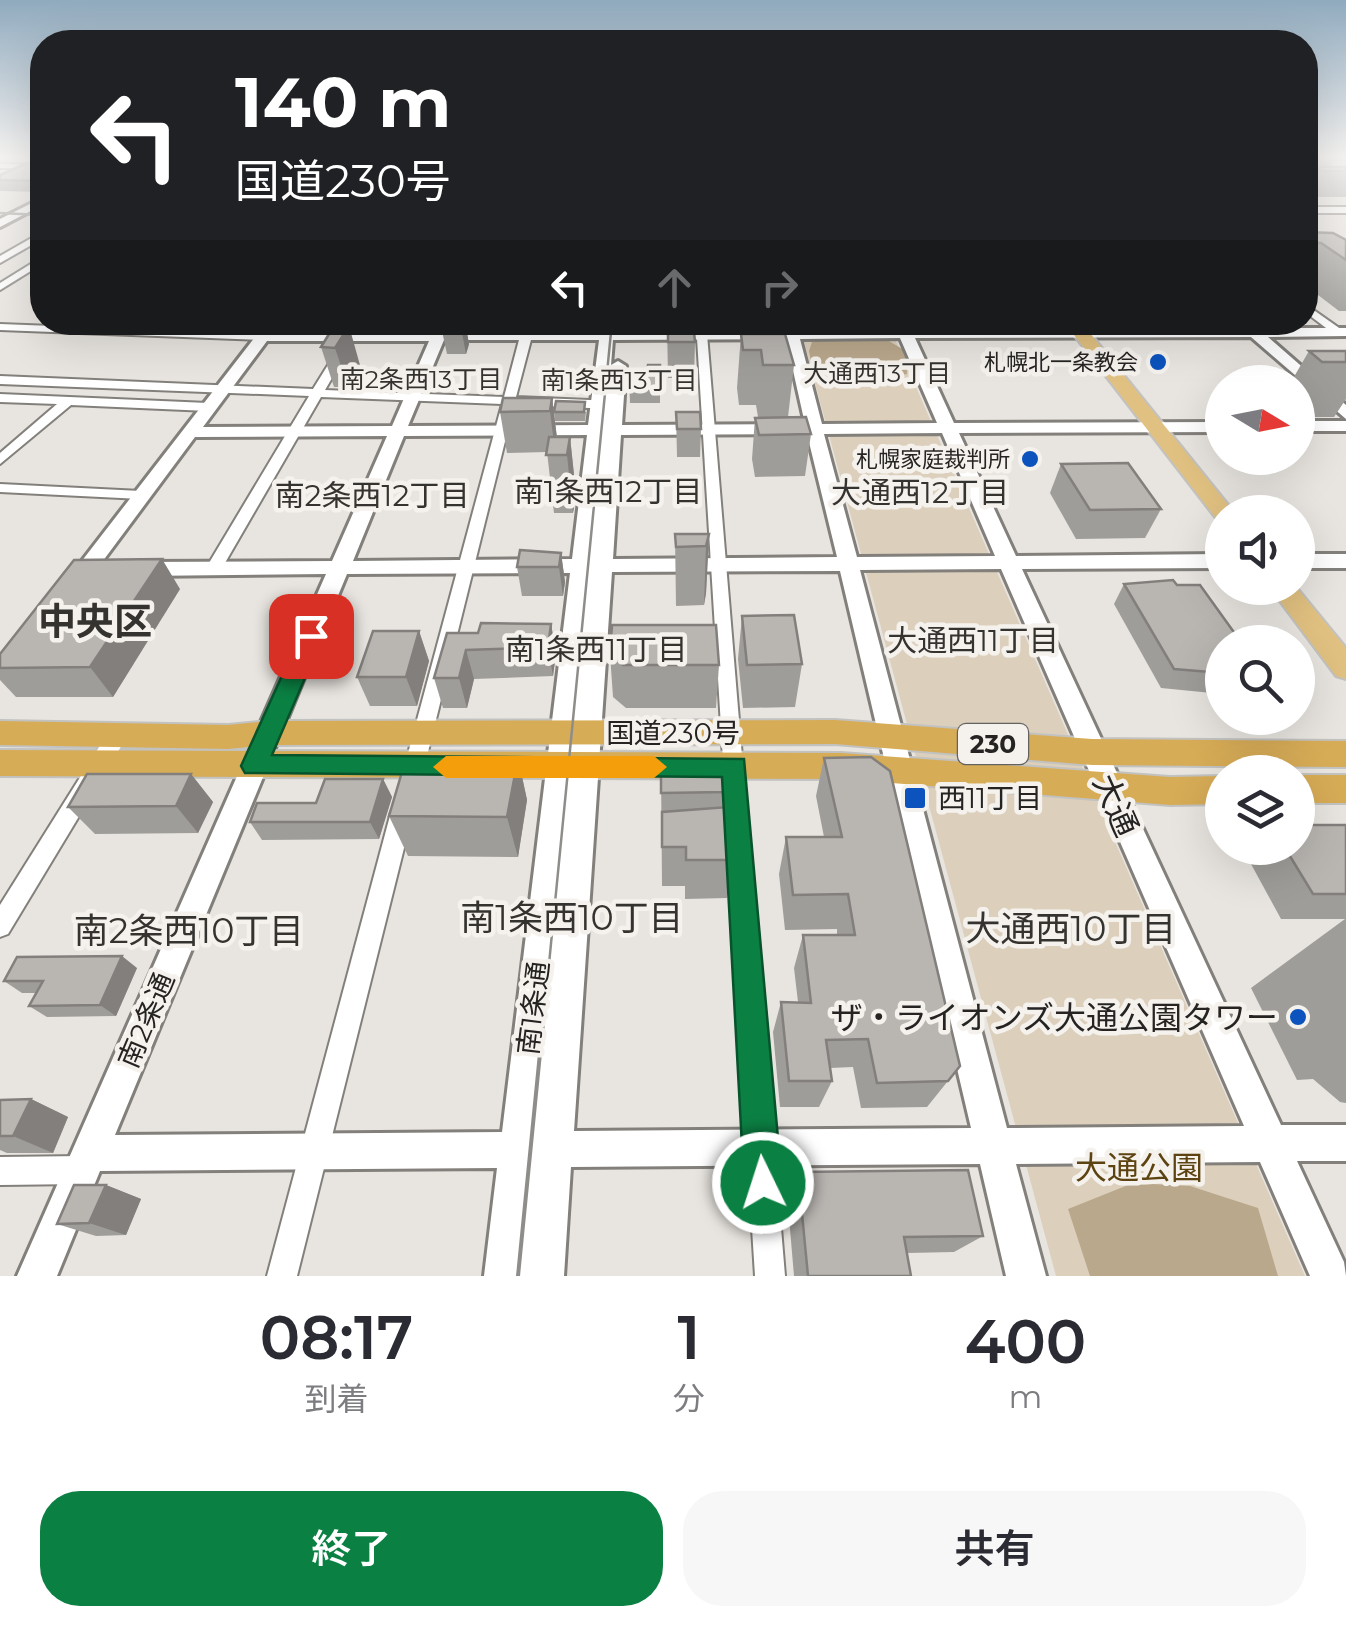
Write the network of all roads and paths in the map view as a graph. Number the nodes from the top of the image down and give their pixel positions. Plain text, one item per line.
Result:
1 (30, 242) edge
2 (0, 260) edge
3 (30, 268) edge
4 (0, 277) edge
5 (15, 278) junction
6 (30, 278) edge
7 (0, 287) edge
8 (1318, 316) edge
9 (0, 327) edge
10 (30, 328) edge
11 (1318, 332) edge
12 (1343, 333) edge
13 (264, 335) edge
14 (336, 335) edge
15 (363, 335) edge
16 (438, 335) edge
17 (514, 335) edge
18 (539, 335) edge
19 (613, 335) edge
20 (702, 335) edge
21 (795, 335) edge
22 (905, 335) edge
23 (1082, 335) edge
24 (1257, 335) edge
25 (350, 336) junction
26 (526, 336) junction
27 (0, 380) edge
28 (222, 389) junction
29 (316, 393) junction
30 (412, 397) junction
31 (4, 401) edge
32 (68, 401) junction
33 (510, 401) junction
34 (208, 407) junction
35 (1346, 414) edge
36 (606, 417) junction
37 (1315, 426) edge
38 (1346, 426) edge
39 (1155, 427) junction
40 (1205, 427) edge
41 (816, 428) junction
42 (944, 428) junction
43 (709, 429) junction
44 (398, 430) junction
45 (502, 430) junction
46 (294, 431) junction
47 (189, 432) junction
48 (0, 460) edge
49 (1, 489) edge
50 (141, 495) junction
51 (1209, 495) edge
52 (1315, 561) edge
53 (1346, 561) edge
54 (1205, 562) edge
55 (1006, 563) junction
56 (719, 564) junction
57 (851, 564) junction
58 (592, 565) junction
59 (341, 566) junction
60 (467, 566) junction
61 (214, 568) junction
62 (106, 569) junction
63 (1296, 605) edge
64 (57, 607) edge
65 (1346, 668) edge
66 (0, 732) edge
67 (268, 733) junction
68 (732, 733) junction
69 (118, 734) junction
70 (423, 734) junction
71 (576, 734) junction
72 (894, 735) junction
73 (1092, 752) junction
74 (1346, 754) edge
75 (0, 763) edge
76 (95, 765) junction
77 (254, 766) junction
78 (414, 766) junction
79 (735, 766) junction
80 (573, 767) junction
81 (901, 768) junction
82 (1108, 786) junction
83 (1205, 789) edge
84 (1346, 789) edge
85 (1315, 790) edge
86 (0, 926) edge
87 (1346, 1143) edge
88 (1270, 1144) junction
89 (994, 1146) junction
90 (761, 1148) junction
91 (554, 1150) junction
92 (517, 1151) junction
93 (314, 1153) junction
94 (85, 1162) junction
95 (0, 1171) edge
96 (37, 1276) edge
97 (282, 1276) edge
98 (504, 1276) edge
99 (544, 1276) edge
100 (770, 1276) edge
101 (1026, 1276) edge
102 (1330, 1276) edge

1 - 2 street
3 - 5 street
4 - 5 street
5 - 6 street
5 - 7 street
8 - 12 street
9 - 10 street
11 - 12 street
13 - 28 street
14 - 25 street
15 - 25 street
16 - 30 street, 南2条通
17 - 26 street
18 - 26 street
19 - 36 street, 南1条通
20 - 43 street
21 - 41 street
22 - 42 street, 大通
23 - 39 main road
24 - 35 street
25 - 29 street
26 - 33 street
27 - 28 street
28 - 29 street
28 - 34 street
29 - 30 street
29 - 46 street
30 - 33 street
30 - 44 street, 南2条通
31 - 32 street
32 - 34 street
32 - 48 street
33 - 36 street
33 - 45 street
34 - 47 street
36 - 43 street
36 - 45 street
36 - 58 street, 南1条通
37 - 38 street
39 - 40 street
39 - 42 street
39 - 51 main road
41 - 42 street
41 - 43 street
41 - 57 street
42 - 55 street, 大通
43 - 56 street
44 - 45 street
44 - 46 street
44 - 59 street, 南2条通
45 - 60 street
46 - 47 street
46 - 61 street
47 - 50 street
49 - 50 street
50 - 62 street
52 - 53 street
54 - 55 street
55 - 57 street
55 - 73 street, 大通
56 - 57 street
56 - 58 street
56 - 68 street
57 - 72 street
58 - 60 street
58 - 71 street, 南1条通
59 - 60 street
59 - 61 street
59 - 67 street, 南2条通
60 - 70 street
61 - 62 street
62 - 64 street
63 - 65 main road
66 - 69 highway, 国道230号 / 230
67 - 69 highway, 国道230号 / 230
67 - 70 highway, 国道230号 / 230
67 - 77 street, 南2条通
68 - 71 highway, 国道230号 / 230
68 - 72 highway, 国道230号 / 230
68 - 79 street
69 - 76 street
70 - 71 highway, 国道230号 / 230
70 - 78 street
71 - 80 street, 南1条通
72 - 73 highway, 国道230号 / 230
72 - 81 street
73 - 74 highway, 国道230号 / 230
73 - 82 street, 大通
75 - 76 highway, 国道230号 / 230
76 - 77 highway, 国道230号 / 230
76 - 86 street
77 - 78 highway, 国道230号 / 230
77 - 94 street, 南2条通
78 - 80 highway, 国道230号 / 230
78 - 93 street
79 - 80 highway, 国道230号 / 230
79 - 81 highway, 国道230号 / 230
79 - 90 street
80 - 91 street, 南1条通
80 - 92 street, 南1条通
81 - 82 highway, 国道230号 / 230
81 - 89 street
82 - 83 highway, 国道230号 / 230
82 - 88 street, 大通
84 - 85 highway
87 - 88 street
88 - 89 street
88 - 102 street, 大通
89 - 90 street
89 - 101 street
90 - 91 street
90 - 100 street
91 - 92 street
91 - 99 street, 南1条通
92 - 93 street
92 - 98 street, 南1条通
93 - 94 street
93 - 97 street
94 - 95 street
94 - 96 street, 南2条通

